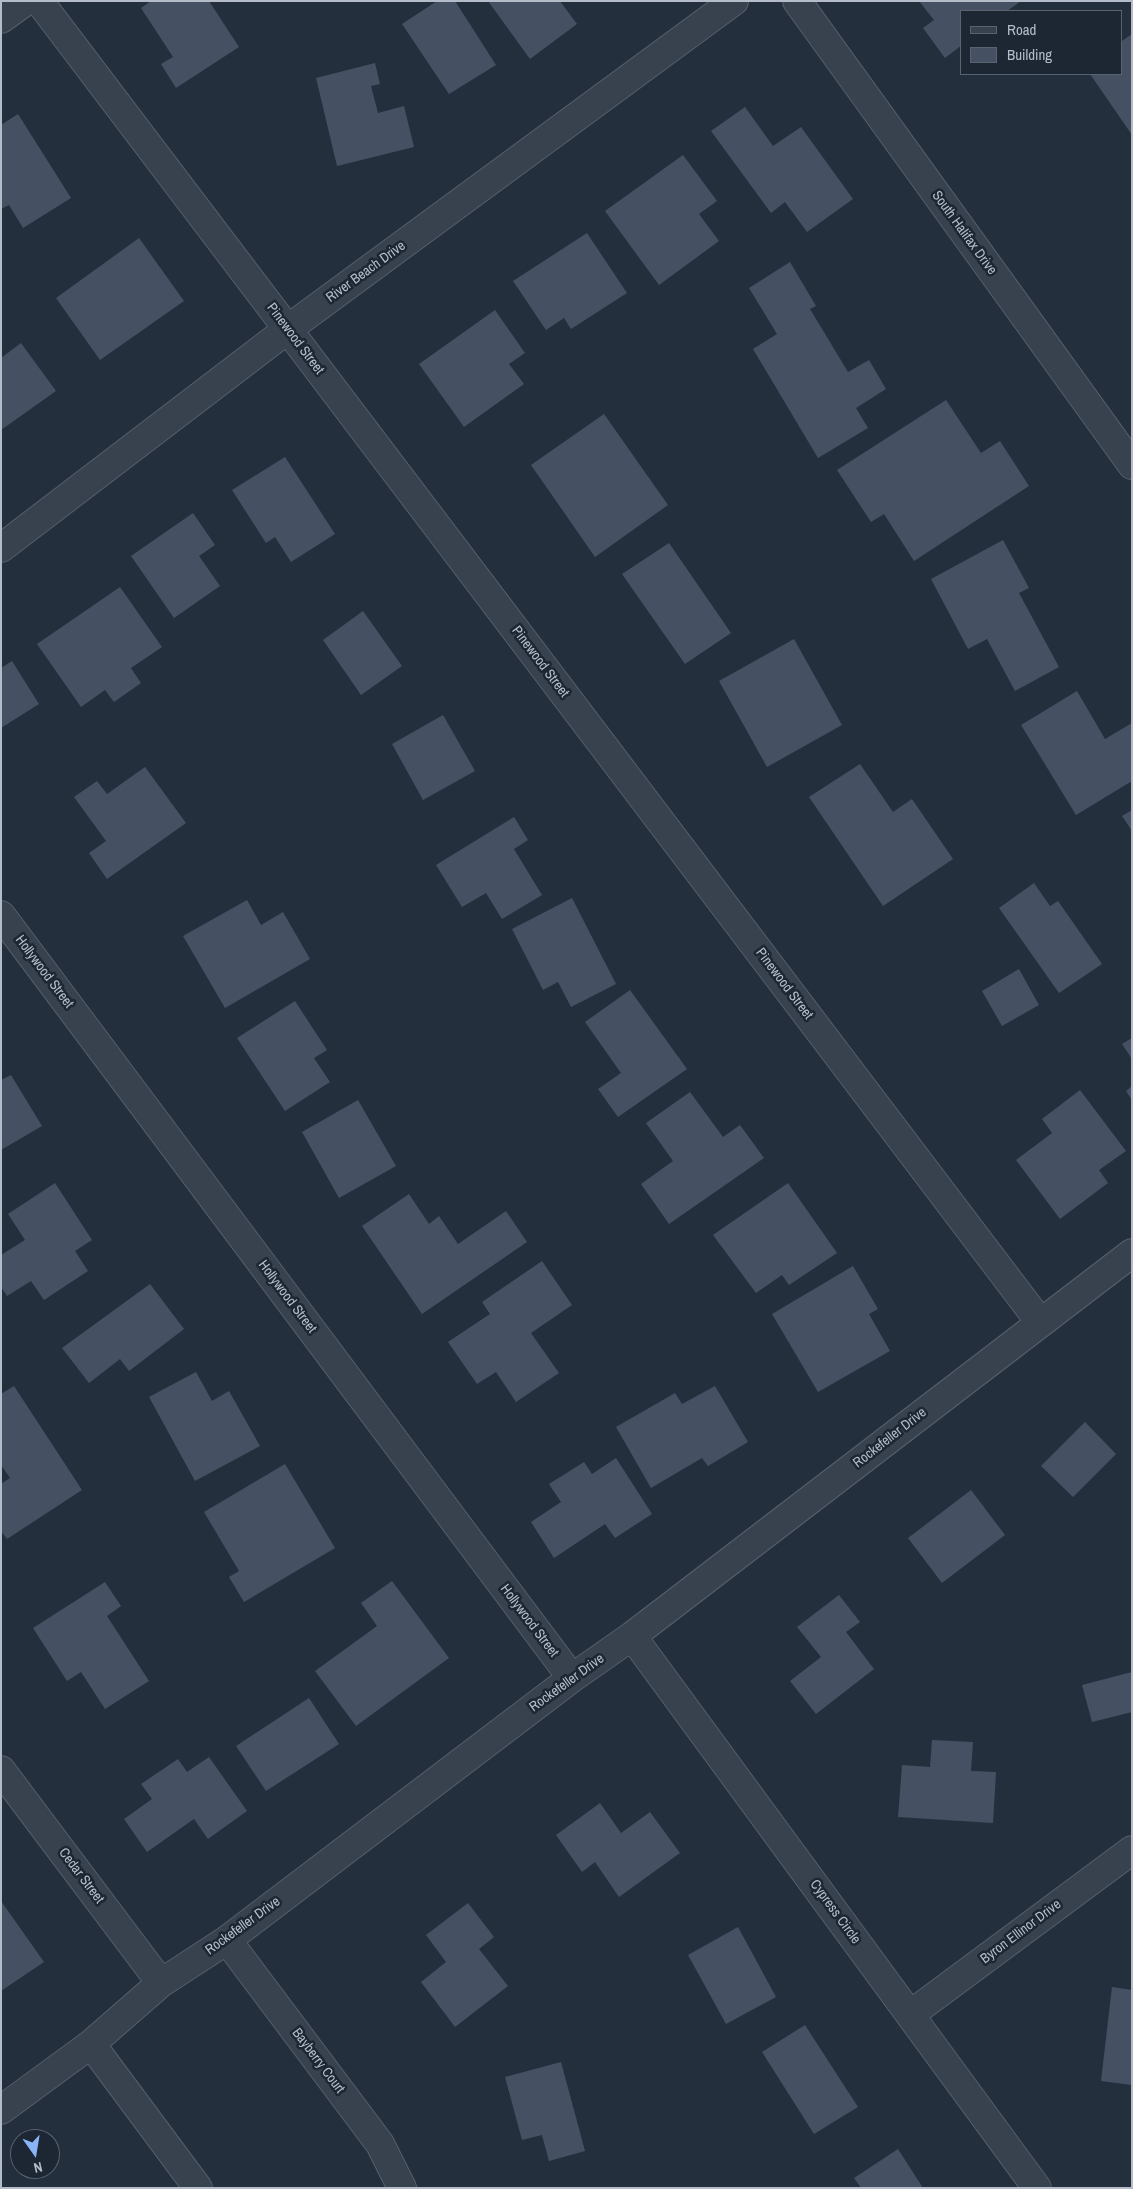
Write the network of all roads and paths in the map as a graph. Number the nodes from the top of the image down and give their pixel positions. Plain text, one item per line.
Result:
1 (26, 1) edge
2 (39, 1) edge
3 (734, 1) edge
4 (797, 1) edge
5 (1, 19) edge
6 (288, 329) junction
7 (1132, 465) edge
8 (1, 548) edge
9 (1, 915) edge
10 (1132, 1253) edge
11 (1040, 1322) junction
12 (632, 1636) junction
13 (572, 1678) junction
14 (1, 1770) edge
15 (1132, 1850) edge
16 (227, 1940) junction
17 (161, 1983) junction
18 (911, 2014) junction
19 (91, 2044) junction
20 (1, 2110) edge
21 (198, 2188) edge
22 (402, 2188) edge
23 (1037, 2188) edge

1 - 5 street
2 - 6 street, Pinewood Street
3 - 6 street, River Beach Drive
4 - 7 street, South Halifax Drive
6 - 8 street, River Beach Drive
6 - 11 street, Pinewood Street
9 - 13 street, Hollywood Street
10 - 11 street, Rockefeller Drive
11 - 12 street, Rockefeller Drive
12 - 13 street, Rockefeller Drive
12 - 18 street, Cypress Circle
13 - 16 street, Rockefeller Drive
14 - 17 street, Cedar Street
15 - 18 street, Byron Ellinor Drive
16 - 17 street, Rockefeller Drive
16 - 22 street, Bayberry Court
17 - 19 street, Rockefeller Drive
18 - 23 street, Cypress Circle
19 - 20 street, Rockefeller Drive
19 - 21 street

